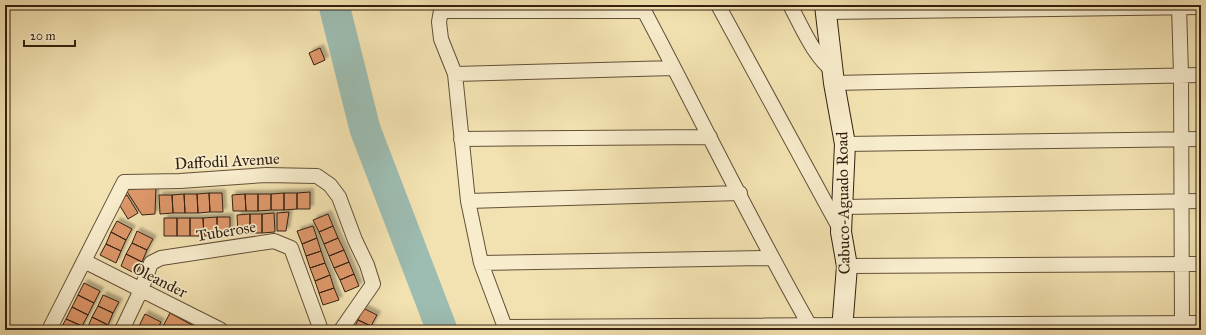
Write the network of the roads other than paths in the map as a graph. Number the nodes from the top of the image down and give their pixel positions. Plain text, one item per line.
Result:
1 (718, 5) edge
2 (790, 5) edge
3 (1179, 6) edge
4 (1201, 6) edge
5 (441, 8) edge
6 (643, 8) edge
7 (825, 8) edge
8 (674, 68) junction
9 (455, 74) junction
10 (1181, 75) junction
11 (1201, 75) edge
12 (834, 78) junction
13 (710, 137) junction
14 (460, 139) junction
15 (1181, 139) junction
16 (1201, 139) edge
17 (845, 144) junction
18 (740, 193) junction
19 (468, 201) junction
20 (1182, 201) junction
21 (1201, 201) edge
22 (843, 207) junction
23 (842, 232) junction
24 (771, 258) junction
25 (84, 261) junction
26 (481, 263) junction
27 (1182, 264) junction
28 (1201, 264) edge
29 (846, 266) junction
30 (142, 290) junction
31 (1201, 322) edge
32 (199, 325) edge
33 (810, 326) junction
34 (1182, 326) edge
35 (842, 328) edge
36 (505, 329) edge
37 (49, 330) edge
38 (122, 330) edge
39 (221, 330) edge
40 (322, 330) edge
41 (341, 330) edge

1 - 23 street
2 - 12 street
3 - 4 street
3 - 7 street
3 - 10 street
5 - 6 street
5 - 9 street
6 - 8 street
7 - 12 street, Cabuco-Aguado Road
8 - 9 street
8 - 13 street
9 - 14 street
10 - 11 street
10 - 12 street
10 - 15 street
12 - 17 street, Cabuco-Aguado Road
13 - 14 street
13 - 18 street
14 - 19 street
15 - 16 street
15 - 17 street
15 - 20 street
17 - 22 street, Cabuco-Aguado Road
18 - 19 street
18 - 24 street
19 - 26 street
20 - 21 street
20 - 22 street
20 - 27 street
22 - 23 street, Cabuco-Aguado Road
23 - 29 street, Cabuco-Aguado Road
24 - 26 street
24 - 33 street
25 - 30 street, Oleander
25 - 37 street, Daffodil Avenue
25 - 41 street, Daffodil Avenue
26 - 36 street
27 - 28 street
27 - 29 street
27 - 34 street
29 - 35 street, Cabuco-Aguado Road
30 - 32 street, Oleander
30 - 38 street, Tuberose
30 - 40 street, Tuberose
31 - 34 street
32 - 39 street, Oleander
33 - 35 street
33 - 36 street
34 - 35 street

